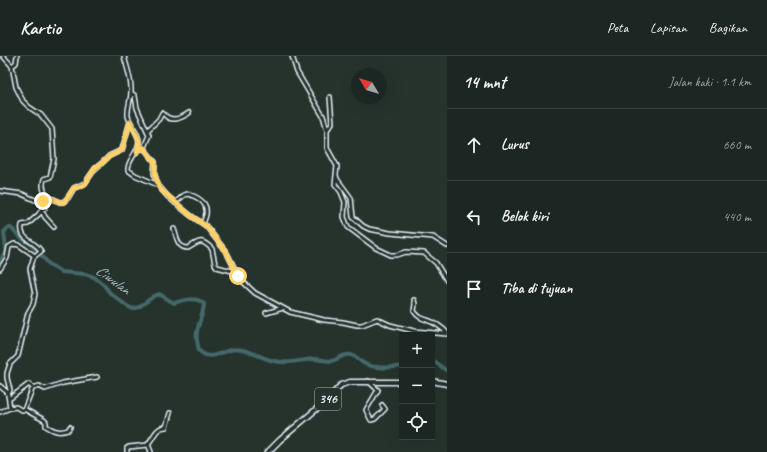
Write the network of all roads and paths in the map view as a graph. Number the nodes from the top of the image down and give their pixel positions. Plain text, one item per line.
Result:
1 (3, 56) edge
2 (17, 56) edge
3 (124, 56) edge
4 (292, 56) edge
5 (12, 66) junction
6 (131, 93) junction
7 (330, 97) dead end
8 (189, 113) dead end
9 (130, 122) junction
10 (148, 130) junction
11 (327, 130) junction
12 (143, 147) junction
13 (137, 152) junction
14 (336, 173) junction
15 (158, 185) junction
16 (0, 191) edge
17 (47, 197) junction
18 (40, 200) junction
19 (175, 203) junction
20 (41, 212) junction
21 (203, 223) junction
22 (54, 227) dead end
23 (174, 229) dead end
24 (447, 246) edge
25 (36, 256) junction
26 (0, 269) edge
27 (237, 272) junction
28 (447, 281) edge
29 (414, 300) dead end
30 (283, 308) junction
31 (266, 313) dead end
32 (447, 333) edge
33 (97, 377) dead end
34 (368, 381) junction
35 (435, 381) edge
36 (399, 382) edge
37 (447, 384) edge
38 (0, 386) edge
39 (33, 387) junction
40 (8, 395) junction
41 (9, 399) junction
42 (382, 405) dead end
43 (10, 408) junction
44 (24, 409) junction
45 (0, 412) edge
46 (170, 413) dead end
47 (70, 426) dead end
48 (148, 445) junction
49 (127, 452) edge
50 (151, 452) edge
51 (268, 452) edge

1 - 5 street
2 - 5 street
3 - 6 street
4 - 11 street
5 - 17 street
6 - 9 street
6 - 10 street
7 - 11 street
8 - 10 street
9 - 13 street
9 - 17 street
10 - 12 street
11 - 14 street
12 - 13 street
12 - 15 street
13 - 15 street
14 - 24 street
14 - 28 street
15 - 19 street
16 - 18 street
17 - 18 street
18 - 20 street
19 - 21 street
19 - 21 street
20 - 22 street
20 - 25 street
21 - 27 street
23 - 27 street
25 - 26 street
25 - 40 street
27 - 30 street
29 - 32 street
30 - 31 street
30 - 32 street
33 - 39 street
34 - 36 main road, 346
34 - 42 street
34 - 51 main road, 346
35 - 37 main road
38 - 40 street
39 - 41 street
39 - 44 street
40 - 41 street
41 - 43 street
43 - 44 street
43 - 45 street
44 - 47 street
46 - 48 street
48 - 49 street
48 - 50 street

